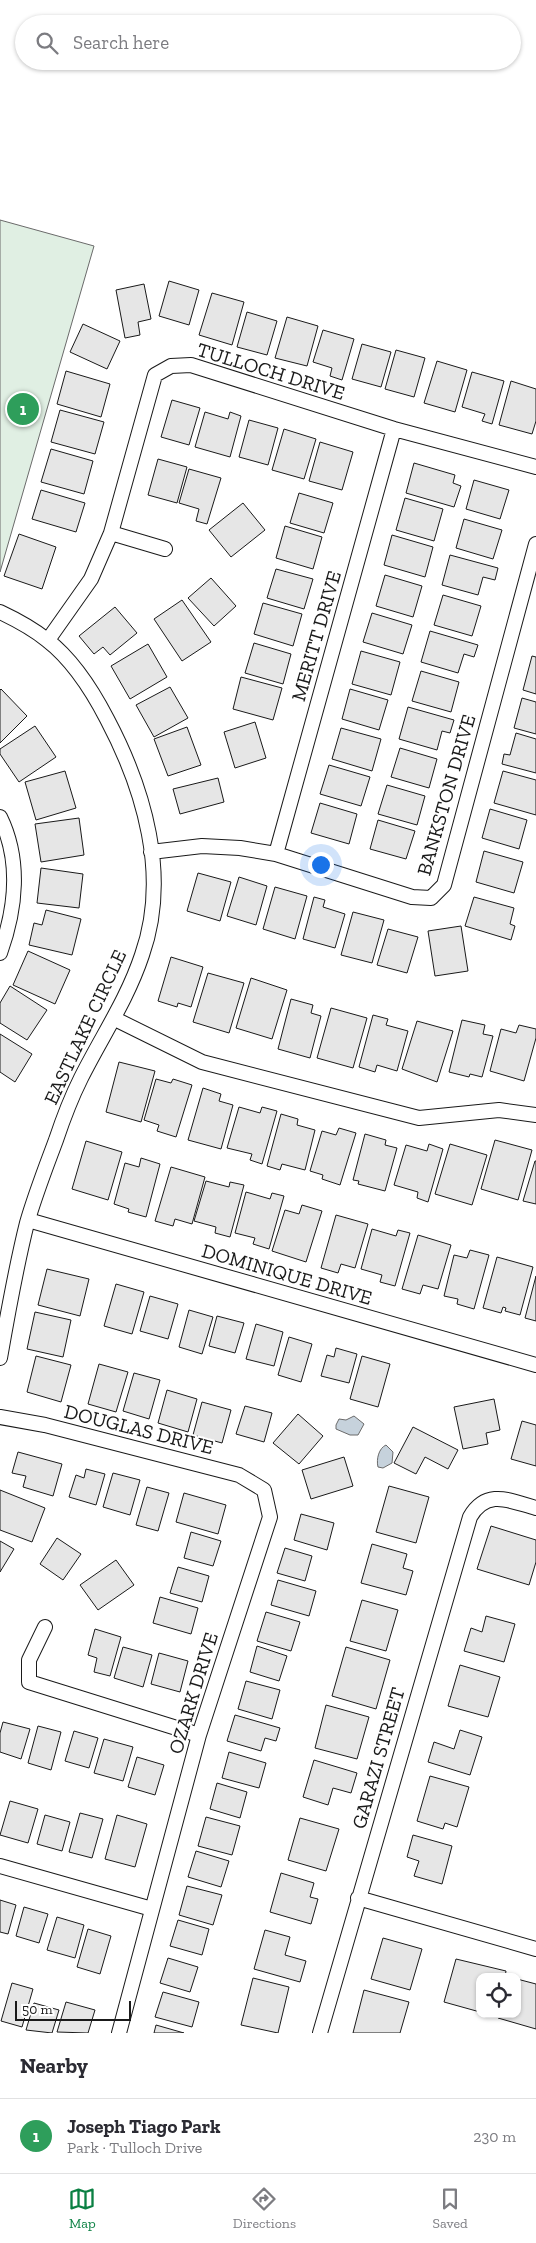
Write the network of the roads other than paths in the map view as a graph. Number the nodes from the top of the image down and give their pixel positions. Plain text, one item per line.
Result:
1 (394, 429) junction
2 (536, 467) edge
3 (111, 533) junction
4 (536, 544) edge
5 (165, 549) dead end
6 (0, 612) edge
7 (48, 640) junction
8 (0, 817) edge
9 (151, 852) junction
10 (276, 854) junction
11 (0, 953) edge
12 (114, 1019) junction
13 (536, 1115) edge
14 (28, 1220) junction
15 (0, 1358) edge
16 (536, 1365) edge
17 (0, 1417) edge
18 (264, 1490) joint
19 (536, 1508) edge
20 (45, 1627) dead end
21 (199, 1735) junction
22 (0, 1866) edge
23 (358, 1898) junction
24 (152, 1909) junction
25 (536, 1949) edge
26 (118, 2033) edge
27 (320, 2033) edge

1 - 2 street, TULLOCH DRIVE
1 - 3 street, TULLOCH DRIVE
1 - 10 street, MERITT DRIVE
3 - 5 street
3 - 7 street, TULLOCH DRIVE
4 - 10 street, BANKSTON DRIVE
6 - 7 street, EASTLAKE CIRCLE
7 - 9 street, EASTLAKE CIRCLE
8 - 11 street
9 - 10 street, BANKSTON DRIVE
9 - 12 street, EASTLAKE CIRCLE
12 - 13 street
12 - 14 street, EASTLAKE CIRCLE
14 - 15 street, EASTLAKE CIRCLE
14 - 16 street, DOMINIQUE DRIVE
17 - 18 street, DOUGLAS DRIVE
18 - 21 street, OZARK DRIVE
19 - 23 street, GARAZI STREET
20 - 21 street
21 - 24 street, OZARK DRIVE
22 - 24 street
23 - 25 street
23 - 27 street, GARAZI STREET
24 - 26 street, OZARK DRIVE

